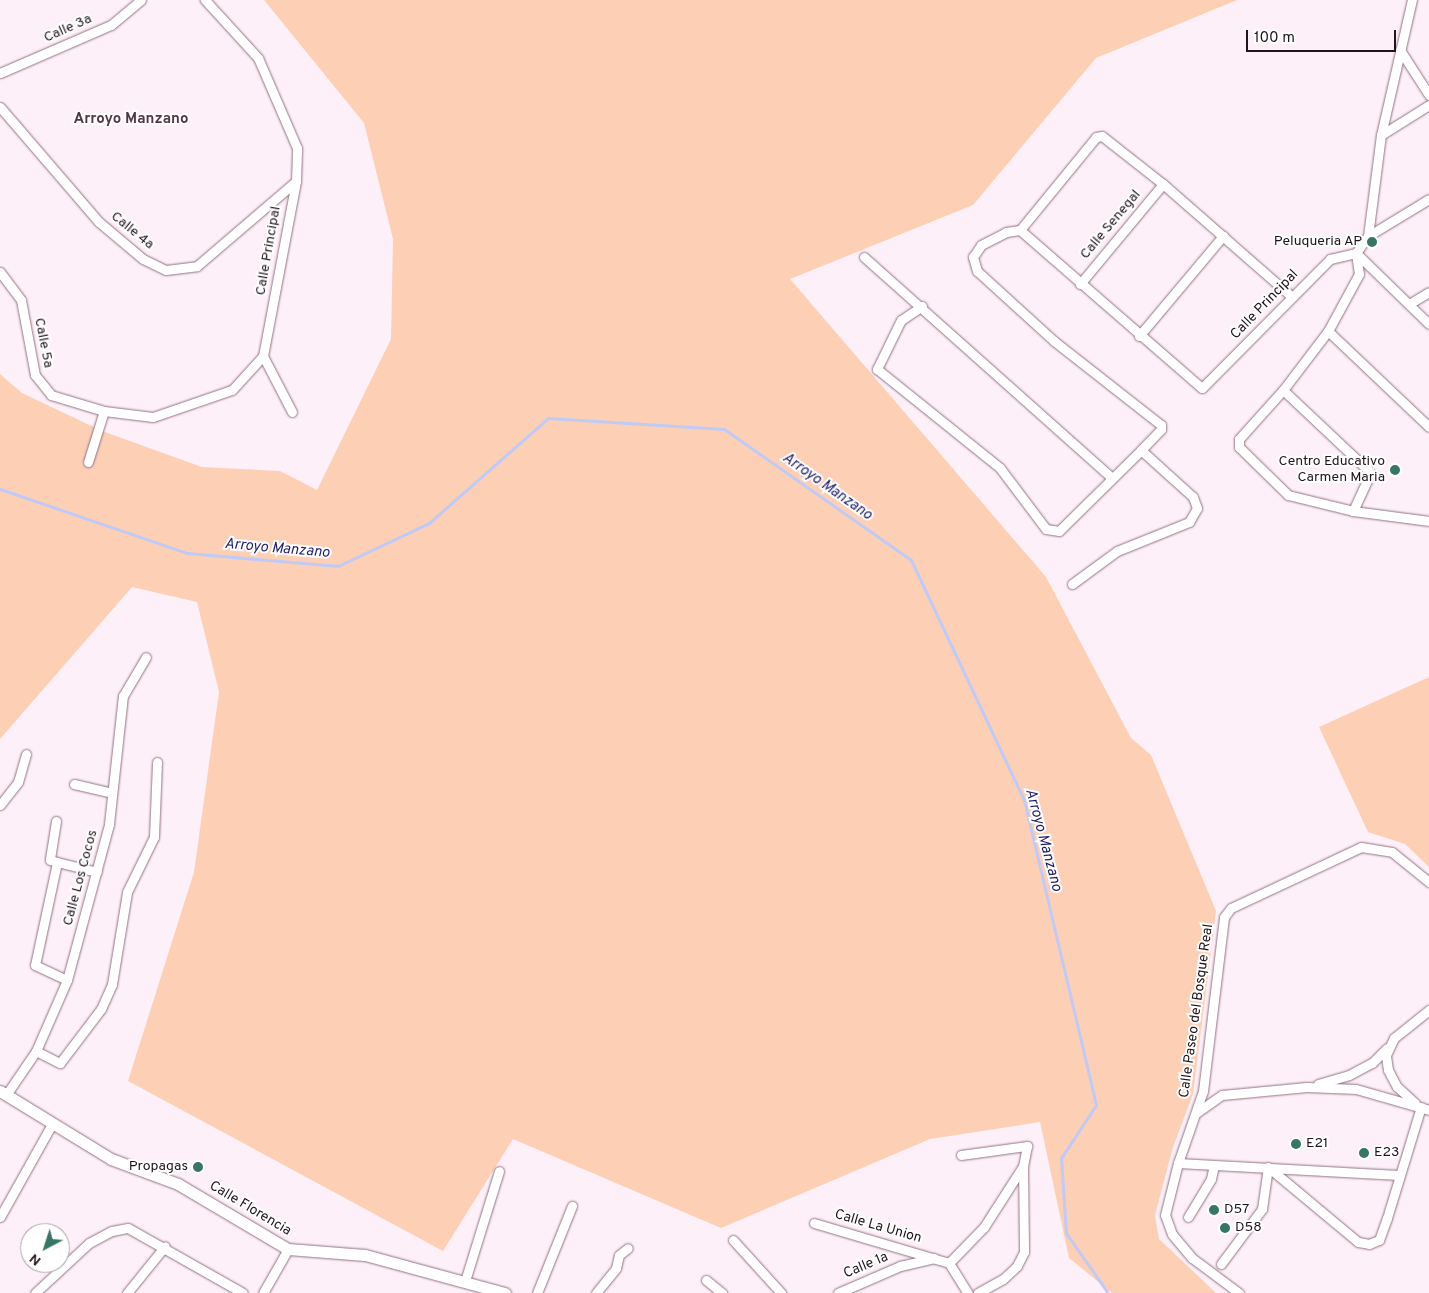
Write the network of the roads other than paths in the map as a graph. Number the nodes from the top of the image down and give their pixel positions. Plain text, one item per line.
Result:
1 (141, 0) edge
2 (205, 0) edge
3 (1412, 0) edge
4 (1400, 50) junction
5 (0, 73) edge
6 (1429, 95) edge
7 (1429, 105) edge
8 (0, 107) edge
9 (1381, 135) junction
10 (296, 181) junction
11 (1163, 184) junction
12 (1429, 199) edge
13 (1020, 230) junction
14 (1223, 236) junction
15 (1368, 236) junction
16 (1356, 253) junction
17 (864, 257) dead end
18 (0, 272) edge
19 (1080, 284) junction
20 (1429, 292) edge
21 (1291, 296) junction
22 (1409, 304) junction
23 (922, 306) junction
24 (1429, 324) edge
25 (1328, 331) junction
26 (1139, 336) junction
27 (263, 356) junction
28 (1283, 390) junction
29 (104, 411) junction
30 (292, 412) dead end
31 (1429, 427) edge
32 (1141, 450) junction
33 (88, 462) dead end
34 (1112, 478) junction
35 (1353, 511) junction
36 (1429, 521) edge
37 (1072, 584) dead end
38 (146, 657) dead end
39 (26, 754) dead end
40 (157, 762) dead end
41 (74, 784) dead end
42 (112, 793) junction
43 (0, 805) edge
44 (56, 821) dead end
45 (57, 862) junction
46 (97, 872) junction
47 (1429, 882) edge
48 (67, 980) junction
49 (1429, 1010) edge
50 (1394, 1038) junction
51 (36, 1051) junction
52 (1204, 1081) junction
53 (1307, 1087) junction
54 (3, 1093) edge
55 (1222, 1094) junction
56 (1425, 1109) edge
57 (1195, 1114) junction
58 (52, 1124) junction
59 (960, 1155) dead end
60 (1178, 1163) junction
61 (1214, 1165) junction
62 (1023, 1166) junction
63 (1268, 1167) junction
64 (499, 1171) dead end
65 (1399, 1175) junction
66 (572, 1206) dead end
67 (0, 1216) edge
68 (1188, 1217) dead end
69 (814, 1223) dead end
70 (733, 1240) dead end
71 (165, 1246) junction
72 (628, 1248) dead end
73 (288, 1249) junction
74 (934, 1258) junction
75 (949, 1263) junction
76 (1221, 1264) dead end
77 (706, 1280) dead end
78 (465, 1281) junction
79 (491, 1291) edge
80 (35, 1293) edge
81 (127, 1293) edge
82 (243, 1293) edge
83 (263, 1293) edge
84 (505, 1293) edge
85 (536, 1293) edge
86 (596, 1293) edge
87 (722, 1293) edge
88 (781, 1293) edge
89 (838, 1293) edge
90 (968, 1293) edge
91 (978, 1293) edge
92 (1239, 1293) edge

1 - 5 street, Calle 3a
2 - 10 street, Calle Principal
3 - 4 street
4 - 6 street
4 - 9 street
7 - 9 street
8 - 10 street, Calle 4a
9 - 15 street
10 - 27 street, Calle Principal
11 - 13 street
11 - 14 street
11 - 19 street, Calle Senegal
12 - 15 street
13 - 19 street
13 - 32 street
14 - 21 street
14 - 26 street
15 - 16 street
16 - 21 street, Calle Principal
16 - 22 street
16 - 25 street
17 - 23 street
18 - 29 street, Calle 5a
19 - 26 street
20 - 22 street
21 - 26 street, Calle Principal
22 - 24 street
23 - 34 street
23 - 34 street
25 - 28 street
25 - 31 street
27 - 29 street
27 - 30 street
28 - 35 street
28 - 35 street
29 - 33 street
32 - 34 street
32 - 37 street
35 - 36 street
38 - 42 street, Calle Los Cocos
39 - 43 street
40 - 51 street
41 - 42 street
42 - 46 street, Calle Los Cocos
44 - 45 street
45 - 46 street
45 - 48 street
46 - 48 street, Calle Los Cocos
47 - 52 street, Calle Paseo del Bosque Real
48 - 51 street, Calle Los Cocos
49 - 50 street
50 - 53 street
50 - 56 street
51 - 54 street, Calle Los Cocos
52 - 55 street
52 - 57 street, Calle Paseo del Bosque Real
53 - 55 street
53 - 56 street
54 - 58 street, Calle Florencia
55 - 57 street
56 - 65 street
57 - 60 street, Calle Paseo del Bosque Real
58 - 67 street
58 - 73 street, Calle Florencia
59 - 62 street
60 - 61 street
60 - 92 street, Calle Paseo del Bosque Real
61 - 63 street
61 - 68 street
62 - 75 street
62 - 91 street
63 - 65 street
63 - 65 street
63 - 76 street
64 - 78 street
66 - 85 street
69 - 74 street, Calle La Union
70 - 88 street
71 - 80 street
71 - 81 street
71 - 82 street
72 - 86 street
73 - 78 street, Calle Florencia
73 - 83 street
74 - 75 street, Calle La Union
74 - 89 street, Calle 1a
75 - 90 street
77 - 87 street
78 - 79 street, Calle Florencia
79 - 84 street, Calle Florencia

